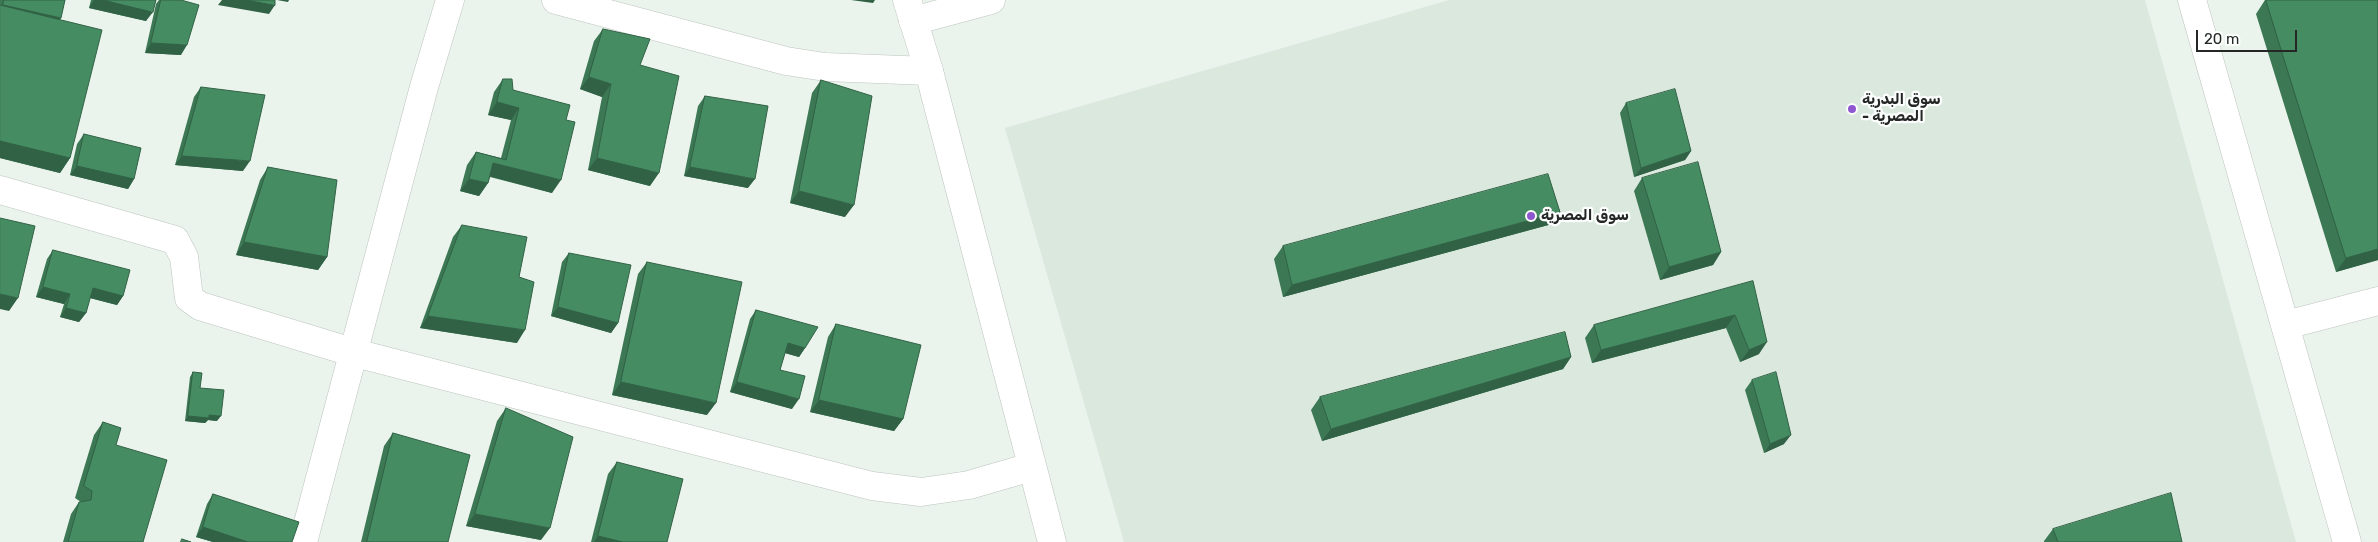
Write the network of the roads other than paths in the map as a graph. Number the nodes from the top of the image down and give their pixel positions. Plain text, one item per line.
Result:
1 (450, 0) edge
2 (556, 0) edge
3 (991, 0) edge
4 (2192, 0) edge
5 (910, 10) edge
6 (929, 72) junction
7 (0, 190) edge
8 (2378, 301) edge
9 (2286, 324) junction
10 (354, 353) junction
11 (1031, 467) junction
12 (303, 542) edge
13 (1052, 542) edge
14 (2346, 542) edge

1 - 10 street
2 - 6 street
3 - 5 street
4 - 9 street
5 - 6 street
6 - 11 street
7 - 10 street
8 - 9 street
9 - 14 street
10 - 11 street
10 - 12 street
11 - 13 street

